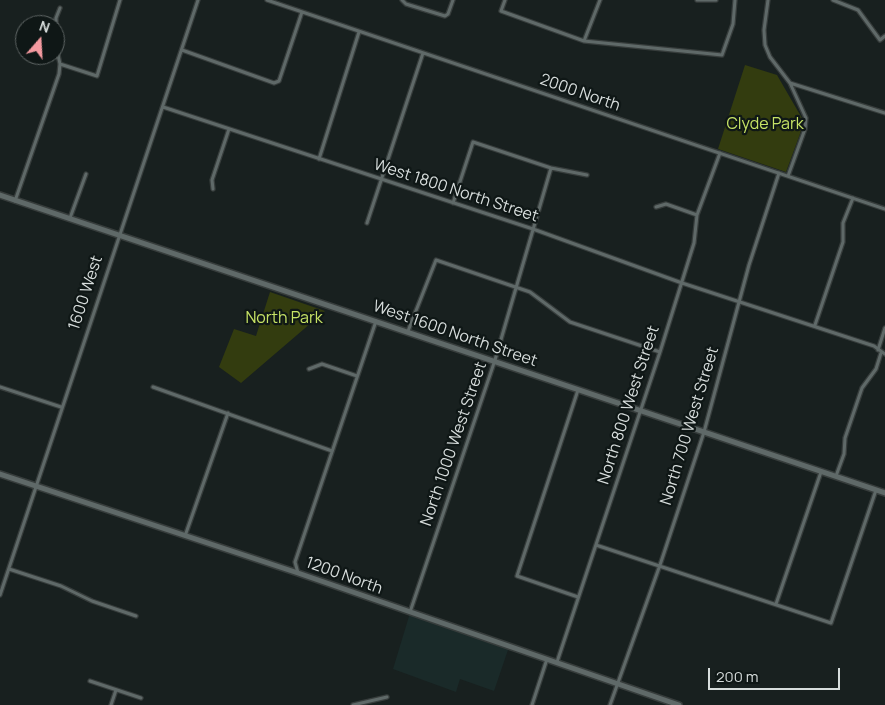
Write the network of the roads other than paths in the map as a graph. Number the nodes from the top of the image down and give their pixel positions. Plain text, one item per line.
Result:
1 (120, 0) edge
2 (198, 0) edge
3 (267, 0) edge
4 (453, 0) edge
5 (505, 0) edge
6 (600, 0) edge
7 (697, 0) edge
8 (716, 0) edge
9 (735, 0) edge
10 (768, 0) edge
11 (833, 0) edge
12 (402, 1) edge
13 (711, 1) edge
14 (60, 8) dead end
15 (302, 12) junction
16 (57, 15) edge
17 (359, 32) junction
18 (885, 36) edge
19 (584, 41) junction
20 (182, 50) junction
21 (423, 53) junction
22 (60, 65) edge
23 (63, 65) edge
24 (790, 83) junction
25 (163, 107) junction
26 (885, 113) edge
27 (229, 129) junction
28 (720, 153) junction
29 (319, 159) junction
30 (551, 168) junction
31 (779, 173) junction
32 (86, 174) dead end
33 (587, 175) dead end
34 (788, 176) junction
35 (381, 180) junction
36 (213, 189) dead end
37 (0, 195) edge
38 (853, 198) junction
39 (15, 201) junction
40 (452, 203) junction
41 (656, 207) dead end
42 (885, 209) edge
43 (697, 215) junction
44 (70, 218) junction
45 (367, 222) dead end
46 (534, 229) junction
47 (118, 234) junction
48 (682, 283) junction
49 (517, 287) junction
50 (740, 303) junction
51 (376, 320) junction
52 (815, 325) junction
53 (885, 328) edge
54 (408, 331) junction
55 (660, 352) junction
56 (881, 352) edge
57 (495, 360) junction
58 (309, 369) dead end
59 (357, 376) junction
60 (0, 387) edge
61 (153, 387) dead end
62 (579, 389) junction
63 (61, 407) junction
64 (640, 410) junction
65 (228, 413) junction
66 (704, 432) junction
67 (332, 451) junction
68 (821, 472) junction
69 (0, 474) edge
70 (836, 477) junction
71 (35, 486) junction
72 (876, 490) junction
73 (885, 493) edge
74 (185, 537) junction
75 (596, 545) junction
76 (660, 565) junction
77 (9, 569) junction
78 (298, 573) junction
79 (0, 595) edge
80 (578, 597) junction
81 (776, 604) junction
82 (410, 613) junction
83 (136, 616) dead end
84 (547, 660) junction
85 (556, 663) junction
86 (90, 681) dead end
87 (617, 684) junction
88 (116, 690) junction
89 (387, 697) dead end
90 (141, 698) dead end
91 (110, 705) edge
92 (353, 705) edge
93 (532, 705) edge
94 (610, 705) edge
95 (679, 705) edge

1 - 23 street
2 - 20 street, 1600 West
3 - 15 street, 2000 North
4 - 12 street
5 - 19 street
6 - 19 street
7 - 13 street
8 - 13 street
9 - 19 street
10 - 24 street
11 - 18 street
14 - 16 street
15 - 17 street, 2000 North
15 - 20 street
17 - 21 street, 2000 North
17 - 29 street
20 - 25 street, 1600 West
21 - 28 street, 2000 North
21 - 35 street
22 - 39 street
24 - 26 street
24 - 34 street
25 - 27 street, West 1800 North Street
25 - 47 street, 1600 West
27 - 29 street, West 1800 North Street
27 - 36 street
28 - 31 street, 2000 North
28 - 43 street, North 800 West Street
29 - 35 street, West 1800 North Street
30 - 33 street
30 - 40 street
30 - 46 street, North 1000 West Street
31 - 34 street, 2000 North
31 - 50 street, North 700 West Street
32 - 44 street
34 - 38 street, 2000 North
35 - 40 street, West 1800 North Street
35 - 45 street
37 - 39 street, West 1600 North Street
38 - 42 street, 2000 North
38 - 52 street
39 - 44 street, West 1600 North Street
40 - 46 street, West 1800 North Street
41 - 43 street
43 - 48 street, North 800 West Street
44 - 47 street, West 1600 North Street
46 - 48 street, West 1800 North Street
46 - 49 street, North 1000 West Street
47 - 51 street, West 1600 North Street
47 - 63 street, 1600 West
48 - 50 street, West 1800 North Street
48 - 55 street, North 800 West Street
49 - 54 street
49 - 55 street
49 - 57 street, North 1000 West Street
50 - 52 street, West 1800 North Street
50 - 66 street, North 700 West Street
51 - 54 street, West 1600 North Street
51 - 59 street
52 - 56 street, West 1800 North Street
53 - 56 street
54 - 57 street, West 1600 North Street
55 - 64 street, North 800 West Street
56 - 70 street
57 - 62 street, West 1600 North Street
57 - 82 street, North 1000 West Street
58 - 59 street
59 - 67 street
60 - 63 street
61 - 65 street
62 - 64 street, West 1600 North Street
62 - 80 street
63 - 71 street, 1600 West
64 - 66 street, West 1600 North Street
64 - 75 street, North 800 West Street
65 - 67 street
65 - 74 street
66 - 68 street, West 1600 North Street
66 - 76 street, North 700 West Street
67 - 78 street
68 - 70 street, West 1600 North Street
68 - 81 street
69 - 71 street, 1200 North
70 - 72 street, West 1600 North Street
71 - 74 street, 1200 North
71 - 77 street, 1600 West
72 - 73 street, West 1600 North Street
72 - 81 street
74 - 78 street, 1200 North
75 - 76 street
75 - 80 street, North 800 West Street
76 - 81 street
76 - 87 street, North 700 West Street
77 - 79 street, 1600 West
77 - 83 street
78 - 82 street, 1200 North
80 - 85 street, North 800 West Street
82 - 84 street, 1200 North
84 - 85 street, 1200 North
84 - 93 street
85 - 87 street, 1200 North
86 - 88 street
87 - 94 street, North 700 West Street
87 - 95 street, 1200 North
88 - 90 street
88 - 91 street
89 - 92 street

